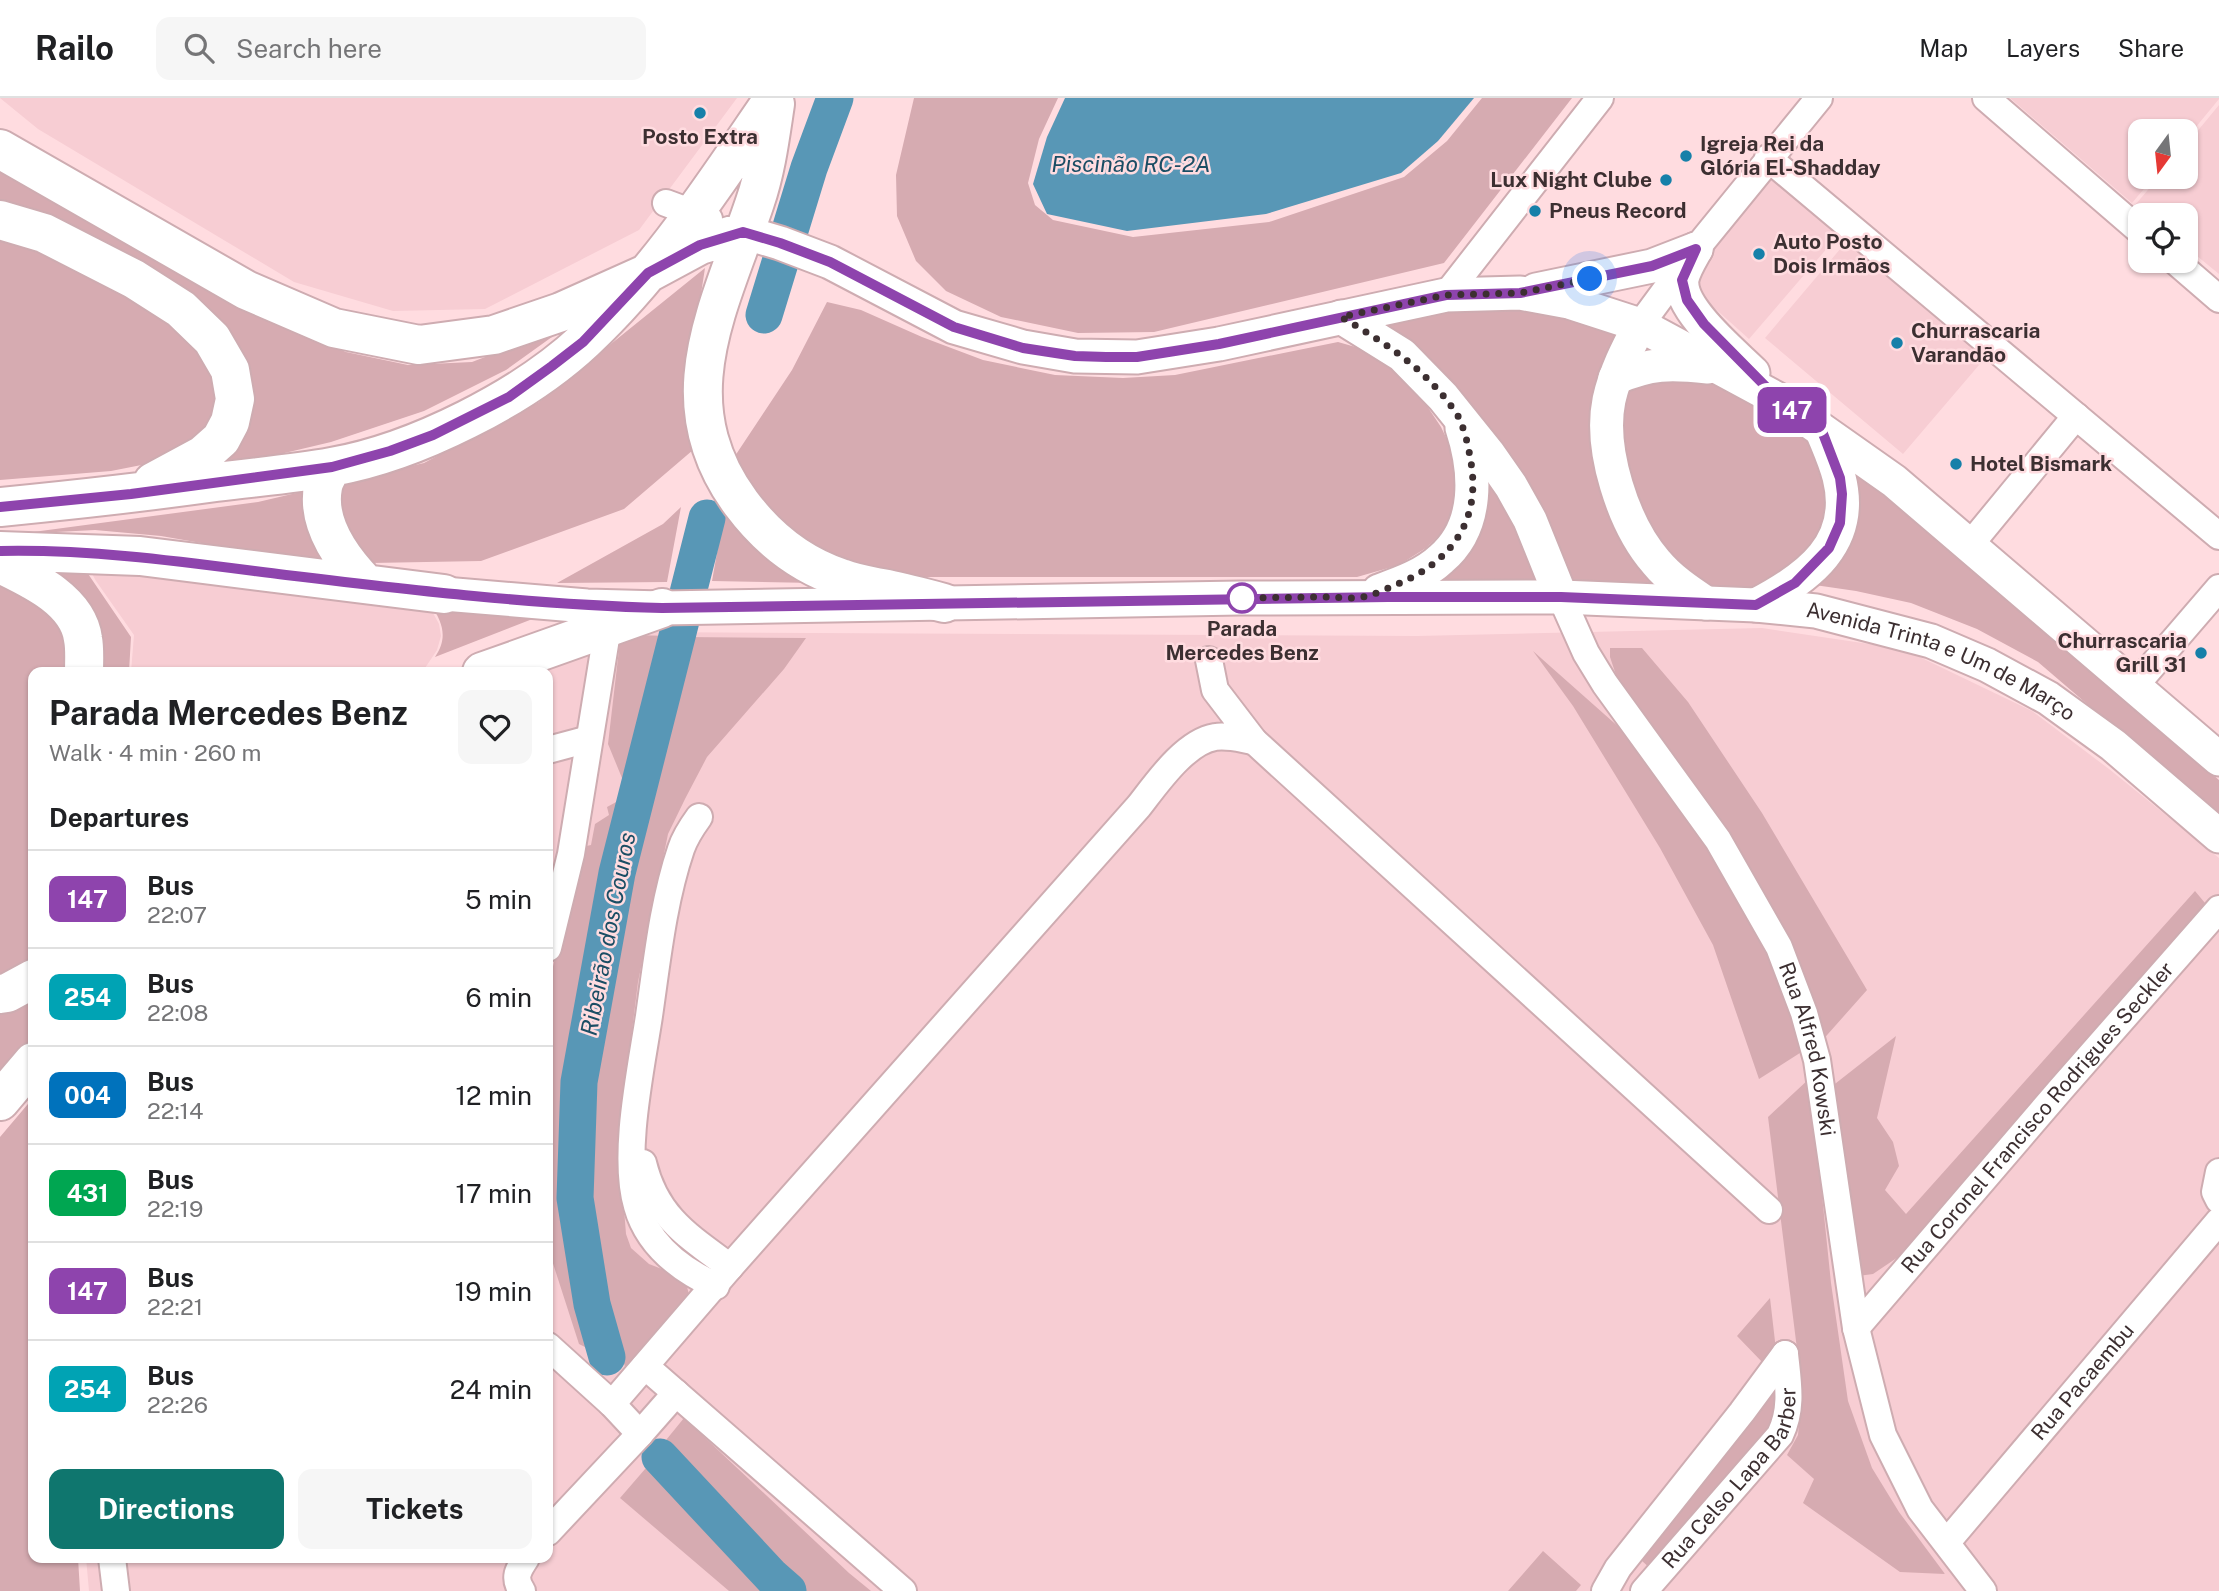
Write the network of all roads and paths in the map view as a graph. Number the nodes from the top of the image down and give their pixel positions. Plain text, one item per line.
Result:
1 (775, 98) edge
2 (1600, 98) edge
3 (1819, 98) edge
4 (1986, 98) edge
5 (0, 149) edge
6 (1768, 158) junction
7 (680, 208) junction
8 (0, 220) edge
9 (2128, 221) edge
10 (752, 234) junction
11 (1696, 249) junction
12 (648, 273) junction
13 (2189, 273) edge
14 (1520, 293) junction
15 (1446, 295) junction
16 (2219, 299) edge
17 (1341, 317) junction
18 (1640, 325) junction
19 (1724, 369) junction
20 (1615, 378) junction
21 (1779, 400) junction
22 (2076, 416) junction
23 (1459, 419) junction
24 (1822, 431) junction
25 (332, 467) junction
26 (131, 494) junction
27 (0, 507) edge
28 (2219, 536) edge
29 (1969, 546) junction
30 (0, 551) edge
31 (0, 564) edge
32 (366, 584) junction
33 (2219, 588) edge
34 (444, 594) joint
35 (1363, 597) junction
36 (1561, 597) junction
37 (944, 603) junction
38 (1706, 603) junction
39 (1756, 605) junction
40 (667, 608) junction
41 (607, 626) junction
42 (1209, 660) dead end
43 (84, 667) edge
44 (496, 667) edge
45 (2133, 688) junction
46 (589, 739) junction
47 (1254, 741) junction
48 (553, 749) edge
49 (2219, 760) edge
50 (2219, 836) edge
51 (559, 857) edge
52 (553, 907) edge
53 (2219, 909) edge
54 (28, 982) edge
55 (0, 994) edge
56 (28, 1068) edge
57 (0, 1101) edge
58 (2219, 1172) edge
59 (2219, 1200) edge
60 (1769, 1210) dead end
61 (2219, 1221) edge
62 (723, 1277) junction
63 (1856, 1328) junction
64 (553, 1351) edge
65 (645, 1366) junction
66 (676, 1393) junction
67 (612, 1404) junction
68 (640, 1434) junction
69 (553, 1517) edge
70 (1947, 1542) junction
71 (113, 1563) edge
72 (522, 1563) edge
73 (1618, 1568) junction
74 (116, 1591) edge
75 (522, 1591) edge
76 (903, 1591) edge
77 (1605, 1591) edge
78 (1644, 1591) edge
79 (1983, 1591) edge

1 - 7 highway
1 - 10 highway
2 - 15 street
3 - 6 street
4 - 9 street
5 - 12 highway
6 - 11 street
6 - 22 street
7 - 10 street
7 - 12 highway
8 - 26 highway
10 - 12 highway
10 - 17 main road
10 - 37 highway
11 - 14 main road
11 - 18 street
11 - 21 main road
12 - 25 highway
13 - 16 street
14 - 15 main road
14 - 18 main road
15 - 17 main road
17 - 23 main road
18 - 19 main road
18 - 20 main road
19 - 20 main road
19 - 21 main road
20 - 38 main road
21 - 24 main road
22 - 28 street
22 - 29 street
23 - 35 main road
23 - 36 main road
24 - 29 main road
24 - 39 main road
25 - 26 highway
25 - 32 highway
26 - 27 highway
29 - 45 main road
30 - 32 highway
31 - 43 highway
32 - 34 highway
33 - 45 street
34 - 40 main road, Avenida Trinta e Um de Março
35 - 36 main road, Avenida Trinta e Um de Março
35 - 37 main road, Avenida Trinta e Um de Março
36 - 38 main road, Avenida Trinta e Um de Março
36 - 63 street, Rua Alfred Kowski
37 - 40 main road, Avenida Trinta e Um de Março
38 - 39 main road, Avenida Trinta e Um de Março
39 - 50 main road, Avenida Trinta e Um de Março
40 - 41 highway
41 - 44 highway
41 - 46 street
42 - 47 street
45 - 49 main road
46 - 48 street
46 - 51 street
47 - 60 street
47 - 62 street
51 - 52 street
53 - 63 street, Rua Coronel Francisco Rodrigues Seckler
54 - 55 highway
56 - 57 highway
58 - 59 street
61 - 70 street, Rua Pacaembu
62 - 62 street
62 - 65 street
63 - 70 street, Rua Alfred Kowski
64 - 67 street
65 - 66 street
65 - 67 street
66 - 68 street
66 - 76 street
67 - 68 street
68 - 69 street
70 - 79 street, Rua Alfred Kowski
71 - 74 street
72 - 75 street
73 - 77 street
73 - 78 street
73 - 78 street, Rua Celso Lapa Barber

